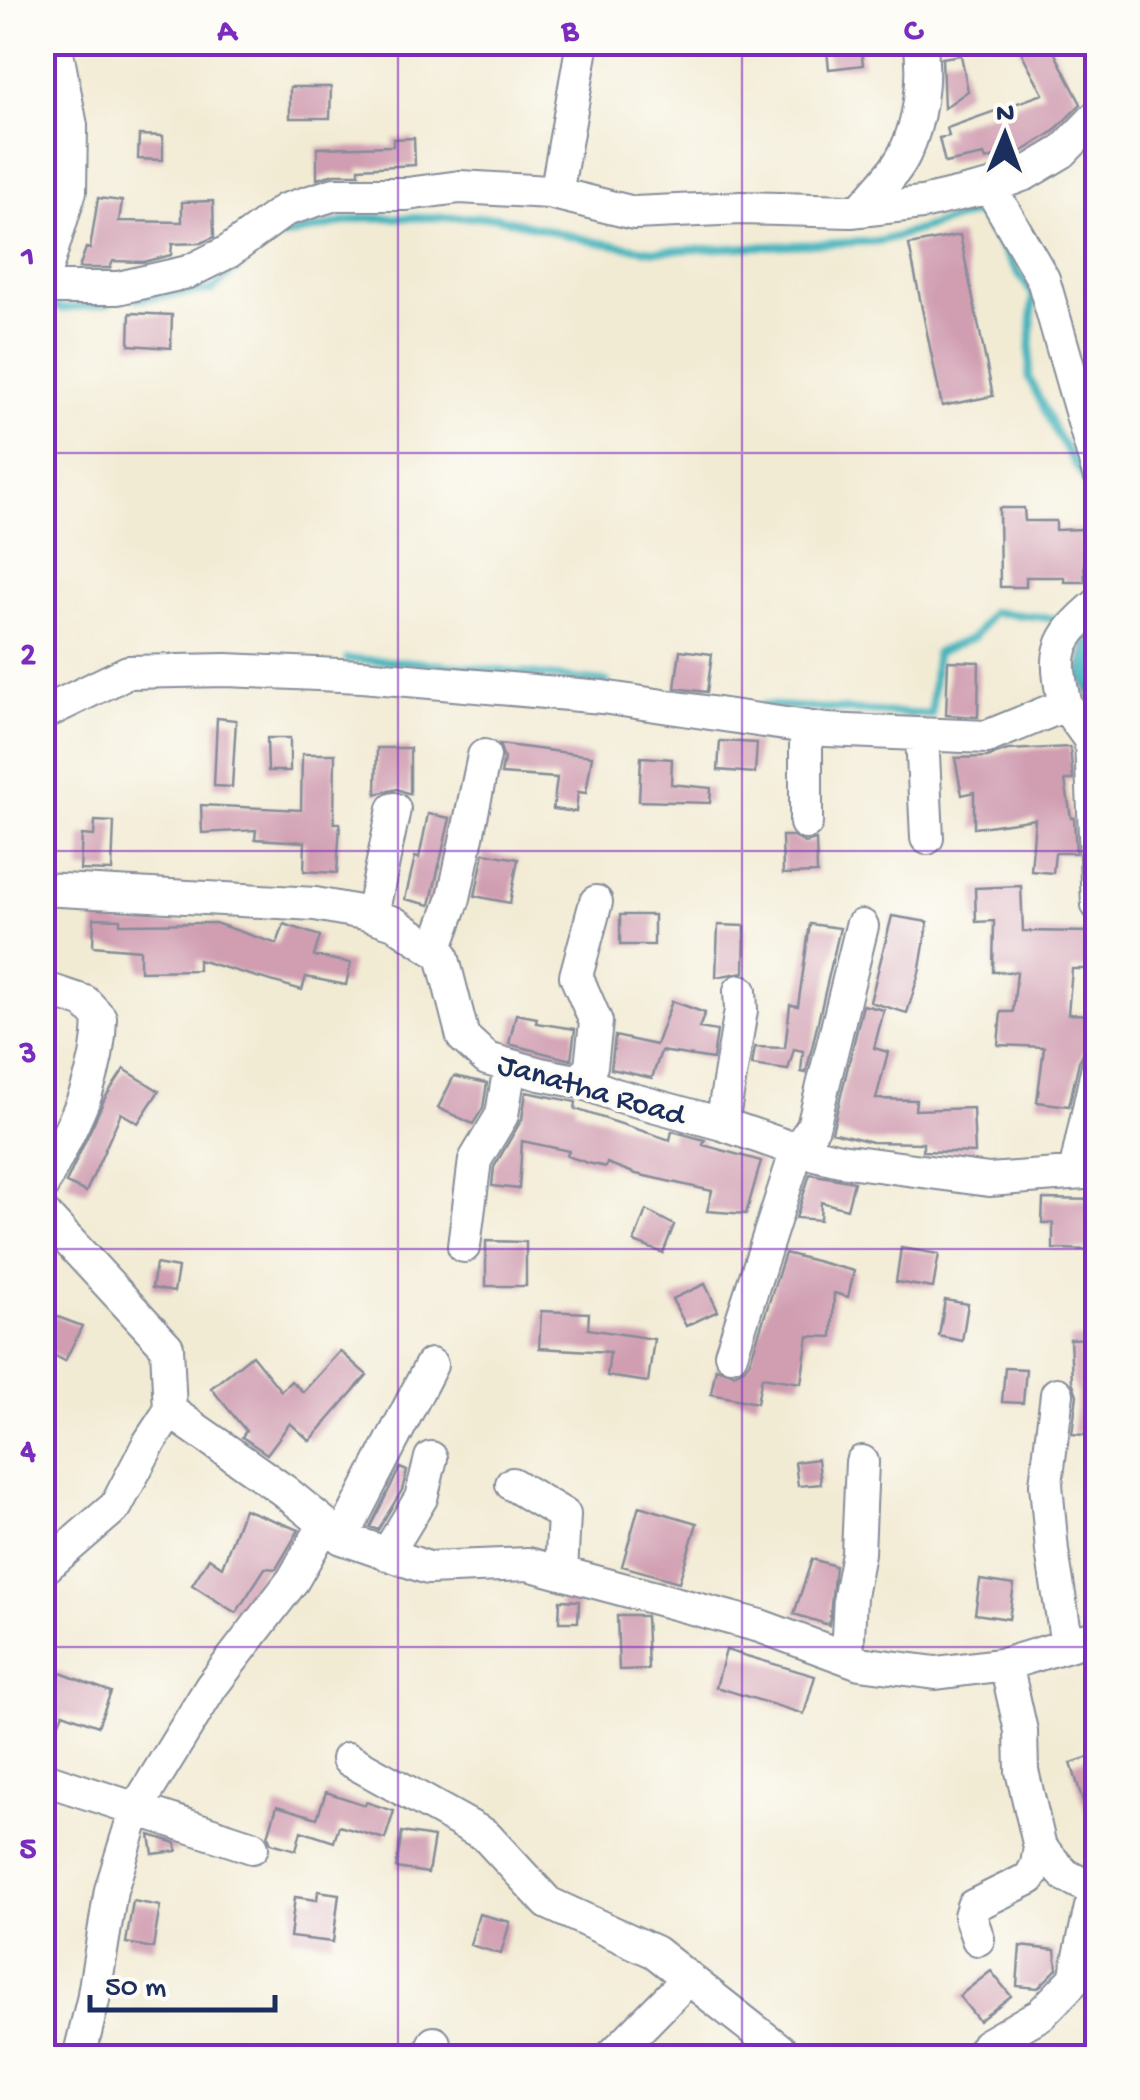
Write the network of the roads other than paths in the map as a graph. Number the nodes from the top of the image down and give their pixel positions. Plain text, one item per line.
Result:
1 (56, 42) edge
2 (583, 42) edge
3 (920, 42) edge
4 (1098, 115) edge
5 (56, 162) edge
6 (990, 187) junction
7 (556, 194) junction
8 (862, 210) junction
9 (42, 285) edge
10 (1098, 470) edge
11 (1098, 604) edge
12 (1065, 706) junction
13 (42, 714) edge
14 (806, 727) junction
15 (922, 734) junction
16 (1094, 742) edge
17 (484, 756) dead end
18 (394, 809) dead end
19 (806, 823) dead end
20 (927, 838) dead end
21 (42, 889) edge
22 (596, 902) dead end
23 (1098, 904) edge
24 (372, 916) junction
25 (862, 926) dead end
26 (435, 950) junction
27 (52, 991) dead end
28 (740, 991) dead end
29 (510, 1066) junction
30 (1098, 1066) edge
31 (581, 1082) junction
32 (722, 1124) junction
33 (797, 1150) junction
34 (1086, 1173) edge
35 (42, 1186) edge
36 (42, 1212) edge
37 (464, 1246) dead end
38 (731, 1354) dead end
39 (431, 1365) dead end
40 (1057, 1394) dead end
41 (170, 1411) junction
42 (431, 1458) dead end
43 (862, 1462) dead end
44 (512, 1484) dead end
45 (334, 1531) junction
46 (387, 1554) junction
47 (42, 1570) edge
48 (561, 1572) junction
49 (1082, 1640) edge
50 (847, 1658) junction
51 (1006, 1664) junction
52 (348, 1759) dead end
53 (42, 1778) edge
54 (136, 1808) junction
55 (252, 1847) dead end
56 (1040, 1847) junction
57 (1098, 1894) edge
58 (978, 1939) dead end
59 (688, 1978) junction
60 (79, 2058) edge
61 (610, 2058) edge
62 (790, 2058) edge
63 (978, 2058) edge

1 - 5 street
2 - 7 street
3 - 8 street
4 - 6 street
5 - 9 street
6 - 8 street
6 - 10 street
7 - 8 street
7 - 9 street
11 - 12 street
12 - 15 street
12 - 16 street
13 - 14 street
14 - 15 street
14 - 19 street
15 - 20 street
16 - 23 street
17 - 26 street
18 - 24 street
21 - 24 street
22 - 31 street
24 - 26 street
25 - 33 street
26 - 29 street, Janatha Road
27 - 35 street
28 - 32 street
29 - 31 street, Janatha Road
29 - 37 street
30 - 34 street
31 - 32 street, Janatha Road
32 - 33 street, Janatha Road
33 - 34 street, Janatha Road
33 - 38 street
36 - 41 street
39 - 45 street
40 - 49 street
41 - 45 street
41 - 47 street
42 - 46 street
43 - 50 street
44 - 48 street
45 - 46 street
45 - 54 street
46 - 48 street
48 - 50 street
49 - 51 street
50 - 51 street
51 - 56 street
52 - 59 street
53 - 54 street
54 - 55 street
54 - 60 street
56 - 57 street
56 - 58 street
57 - 63 street
59 - 61 street
59 - 62 street

